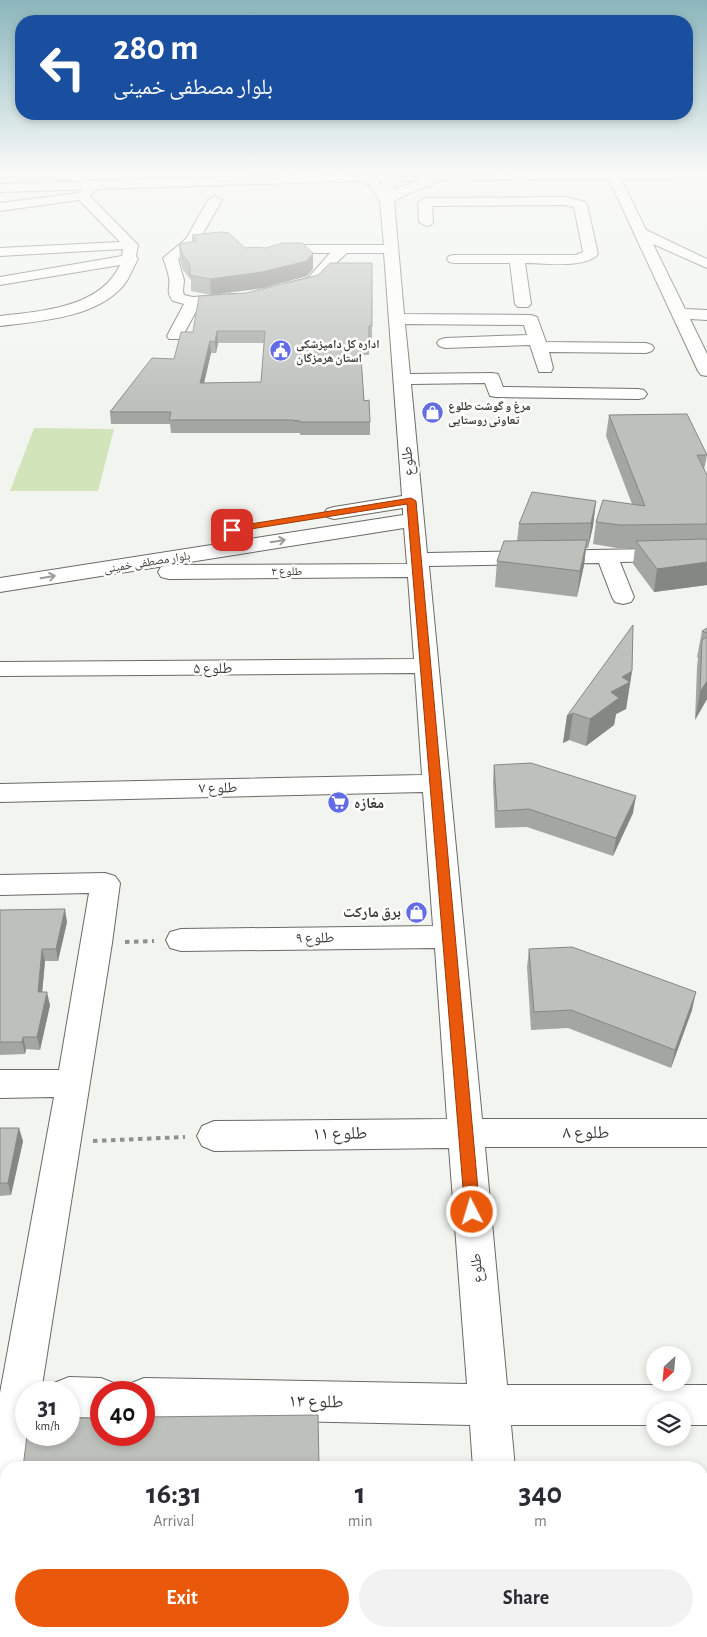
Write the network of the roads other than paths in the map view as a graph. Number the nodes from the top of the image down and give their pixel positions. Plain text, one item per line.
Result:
1 (128, 248) edge
2 (182, 248) edge
3 (591, 248) edge
4 (649, 248) edge
5 (675, 248) edge
6 (392, 249) joint
7 (342, 250) junction
8 (273, 251) edge
9 (0, 252) edge
10 (131, 252) junction
11 (454, 259) dead end
12 (517, 259) junction
13 (707, 264) edge
14 (0, 281) edge
15 (272, 291) edge
16 (247, 297) edge
17 (193, 302) junction
18 (523, 304) dead end
19 (681, 314) junction
20 (707, 315) edge
21 (397, 319) junction
22 (0, 321) edge
23 (175, 336) dead end
24 (444, 343) dead end
25 (538, 344) junction
26 (646, 348) dead end
27 (702, 348) edge
28 (546, 368) dead end
29 (707, 371) edge
30 (402, 379) junction
31 (638, 394) dead end
32 (412, 510) junction
33 (218, 541) junction
34 (707, 554) edge
35 (607, 556) junction
36 (417, 565) junction
37 (0, 567) edge
38 (157, 572) dead end
39 (0, 585) edge
40 (623, 597) dead end
41 (426, 666) junction
42 (0, 669) edge
43 (436, 784) junction
44 (0, 793) edge
45 (0, 885) edge
46 (449, 937) junction
47 (180, 940) road end
48 (73, 1083) junction
49 (0, 1084) edge
50 (466, 1133) junction
51 (707, 1133) edge
52 (214, 1136) road end
53 (18, 1381) edge
54 (15, 1396) edge
55 (155, 1398) edge
56 (489, 1405) junction
57 (707, 1405) edge
58 (5, 1461) edge
59 (493, 1461) edge

1 - 10 street
2 - 17 street
3 - 12 street
4 - 19 street
5 - 13 street
6 - 7 street
6 - 21 street, طلوع
7 - 8 street
7 - 15 street
9 - 10 street
10 - 14 street
10 - 22 street
11 - 12 street
12 - 18 street
16 - 17 street
17 - 23 street
19 - 20 street
19 - 27 street
21 - 25 street
21 - 30 street, طلوع
24 - 25 street
25 - 26 street
25 - 28 street
27 - 29 street
30 - 31 street
30 - 32 street, طلوع
32 - 33 street, بلوار مصطفی خمینی
32 - 36 street, طلوع
33 - 37 street, بلوار مصطفی خمینی
39 -> 33 street, بلوار مصطفی خمینی
34 - 35 street, طلوع ۳
35 - 36 street, طلوع ۳
35 - 40 street
36 - 38 street, طلوع ۳
36 - 41 street, طلوع
41 - 42 street, طلوع ۵
41 - 43 street, طلوع
43 - 44 street, طلوع ۷
43 - 46 street, طلوع
45 - 48 street
46 - 47 street, طلوع ۹
46 - 50 street, طلوع
48 - 49 street
48 - 53 street
50 - 51 street, طلوع ۸
50 - 52 street, طلوع ۱۱
50 - 56 street, طلوع
54 - 58 street
55 - 56 street, طلوع ۱۳
56 - 57 street, طلوع ۱۳
56 - 59 street, طلوع

